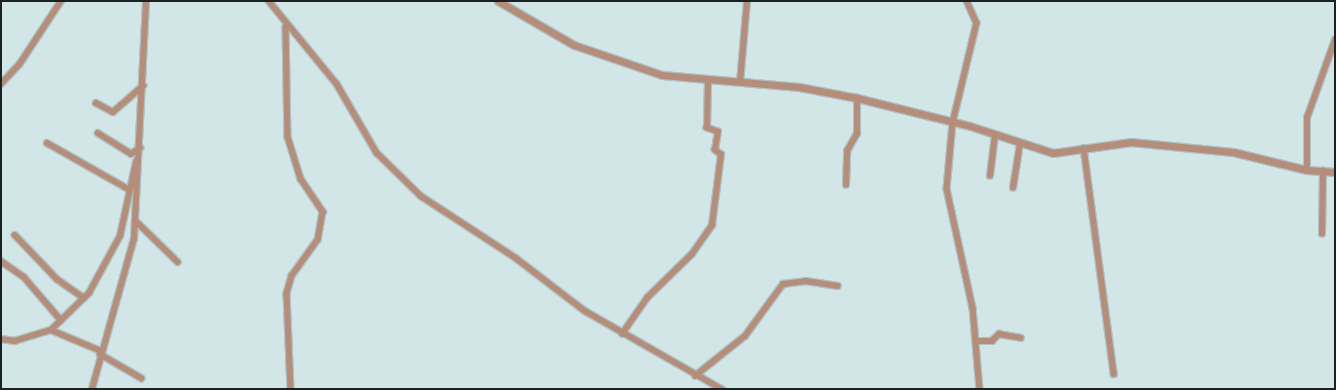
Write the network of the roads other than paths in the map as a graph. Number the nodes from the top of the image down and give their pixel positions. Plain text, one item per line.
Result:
1 (61, 1) edge
2 (146, 1) edge
3 (269, 1) edge
4 (498, 1) edge
5 (746, 1) edge
6 (968, 1) edge
7 (286, 26) junction
8 (1335, 40) edge
9 (708, 80) junction
10 (740, 83) junction
11 (1, 84) edge
12 (142, 86) junction
13 (857, 98) junction
14 (96, 103) dead end
15 (953, 123) junction
16 (98, 133) dead end
17 (995, 135) junction
18 (47, 143) dead end
19 (1020, 144) junction
20 (140, 148) junction
21 (1084, 148) junction
22 (140, 155) junction
23 (1307, 170) junction
24 (1323, 171) junction
25 (1335, 172) edge
26 (990, 176) dead end
27 (846, 185) dead end
28 (1013, 188) dead end
29 (130, 190) junction
30 (136, 220) junction
31 (1322, 234) dead end
32 (15, 235) dead end
33 (1, 261) edge
34 (178, 262) dead end
35 (838, 286) dead end
36 (84, 298) junction
37 (61, 320) junction
38 (51, 330) junction
39 (622, 334) junction
40 (1021, 338) dead end
41 (1, 339) edge
42 (978, 342) junction
43 (101, 353) junction
44 (1114, 374) dead end
45 (695, 376) junction
46 (142, 378) dead end
47 (92, 389) edge
48 (291, 389) edge
49 (722, 389) edge
50 (980, 389) edge

1 - 11 street
2 - 12 street
3 - 7 street
4 - 9 street
5 - 10 street
6 - 15 street
7 - 39 street
7 - 48 street
8 - 23 street
9 - 10 street
9 - 39 street
10 - 13 street
12 - 14 street
12 - 20 street
13 - 15 street
13 - 27 street
15 - 17 street
15 - 42 street
16 - 20 street
17 - 19 street
17 - 26 street
18 - 29 street
19 - 21 street
19 - 28 street
20 - 22 street
21 - 23 street
21 - 44 street
22 - 29 street
22 - 30 street
23 - 24 street
24 - 25 street
24 - 31 street
29 - 36 street
30 - 34 street
30 - 43 street
32 - 36 street
33 - 37 street
35 - 45 street
36 - 37 street
37 - 38 street
38 - 41 street
38 - 43 street
39 - 45 street
40 - 42 street
42 - 50 street
43 - 46 street
43 - 47 street
45 - 49 street

